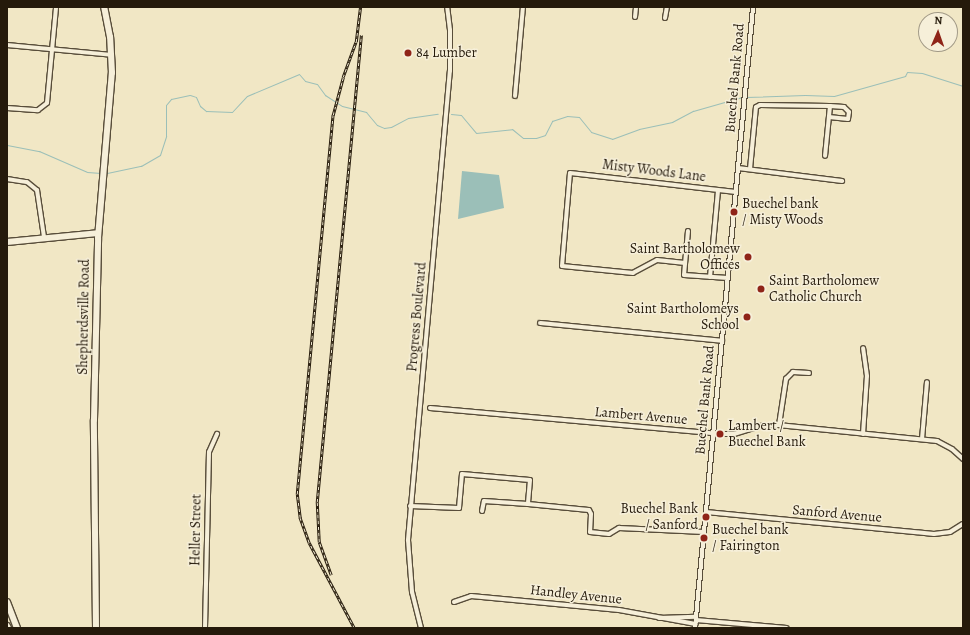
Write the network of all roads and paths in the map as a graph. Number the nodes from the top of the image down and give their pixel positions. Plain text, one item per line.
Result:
1 (56, 7) edge
2 (104, 7) edge
3 (447, 7) edge
4 (523, 7) edge
5 (636, 7) edge
6 (667, 7) edge
7 (753, 7) edge
8 (635, 17) dead end
9 (665, 18) dead end
10 (7, 45) edge
11 (53, 49) junction
12 (112, 54) junction
13 (515, 96) dead end
14 (830, 106) junction
15 (7, 108) edge
16 (829, 117) junction
17 (825, 156) dead end
18 (738, 168) junction
19 (750, 169) junction
20 (7, 179) edge
21 (842, 181) dead end
22 (718, 190) junction
23 (736, 192) junction
24 (688, 231) dead end
25 (98, 233) junction
26 (44, 237) junction
27 (7, 242) edge
28 (685, 263) junction
29 (710, 277) junction
30 (728, 278) junction
31 (540, 323) dead end
32 (722, 341) junction
33 (863, 348) dead end
34 (809, 372) dead end
35 (927, 382) dead end
36 (430, 408) dead end
37 (779, 425) junction
38 (714, 433) junction
39 (217, 434) dead end
40 (862, 434) junction
41 (922, 439) junction
42 (963, 459) edge
43 (528, 504) junction
44 (410, 506) junction
45 (482, 512) dead end
46 (706, 512) junction
47 (963, 524) edge
48 (704, 532) junction
49 (7, 602) edge
50 (454, 602) dead end
51 (656, 618) junction
52 (696, 622) edge
53 (17, 628) edge
54 (96, 628) edge
55 (205, 628) edge
56 (421, 628) edge
57 (787, 628) edge

1 - 11 street
2 - 12 main road, Shepherdsville Road
3 - 44 street, Progress Boulevard
4 - 13 street
5 - 8 street
6 - 9 street
7 - 18 street, Buechel Bank Road
10 - 11 street
11 - 12 street
11 - 15 street
12 - 25 main road, Shepherdsville Road
14 - 16 street
14 - 16 street
14 - 19 street
16 - 17 street
18 - 19 street
18 - 23 street, Buechel Bank Road
19 - 21 street
20 - 26 street
22 - 23 street, Misty Woods Lane
22 - 28 street, Misty Woods Lane
22 - 29 street
23 - 30 street, Buechel Bank Road
24 - 28 street
25 - 26 main road
25 - 54 main road, Shepherdsville Road
26 - 27 main road
28 - 29 street
29 - 30 street
30 - 32 street, Buechel Bank Road
31 - 32 street
32 - 38 street, Buechel Bank Road
33 - 40 street
34 - 37 street
35 - 41 street
36 - 38 street, Lambert Avenue
37 - 38 street, Lambert Avenue
37 - 40 street, Lambert Avenue
38 - 46 street, Buechel Bank Road
39 - 55 street, Heller Street
40 - 41 street, Lambert Avenue
41 - 42 street, Lambert Avenue
43 - 44 street
43 - 45 street
43 - 48 street
44 - 56 street, Progress Boulevard
46 - 47 street, Sanford Avenue
46 - 48 street, Buechel Bank Road
48 - 52 street, Buechel Bank Road
49 - 53 main road
50 - 51 street, Handley Avenue
51 - 52 street, Handley Avenue
51 - 52 street
52 - 57 street, Handley Avenue

